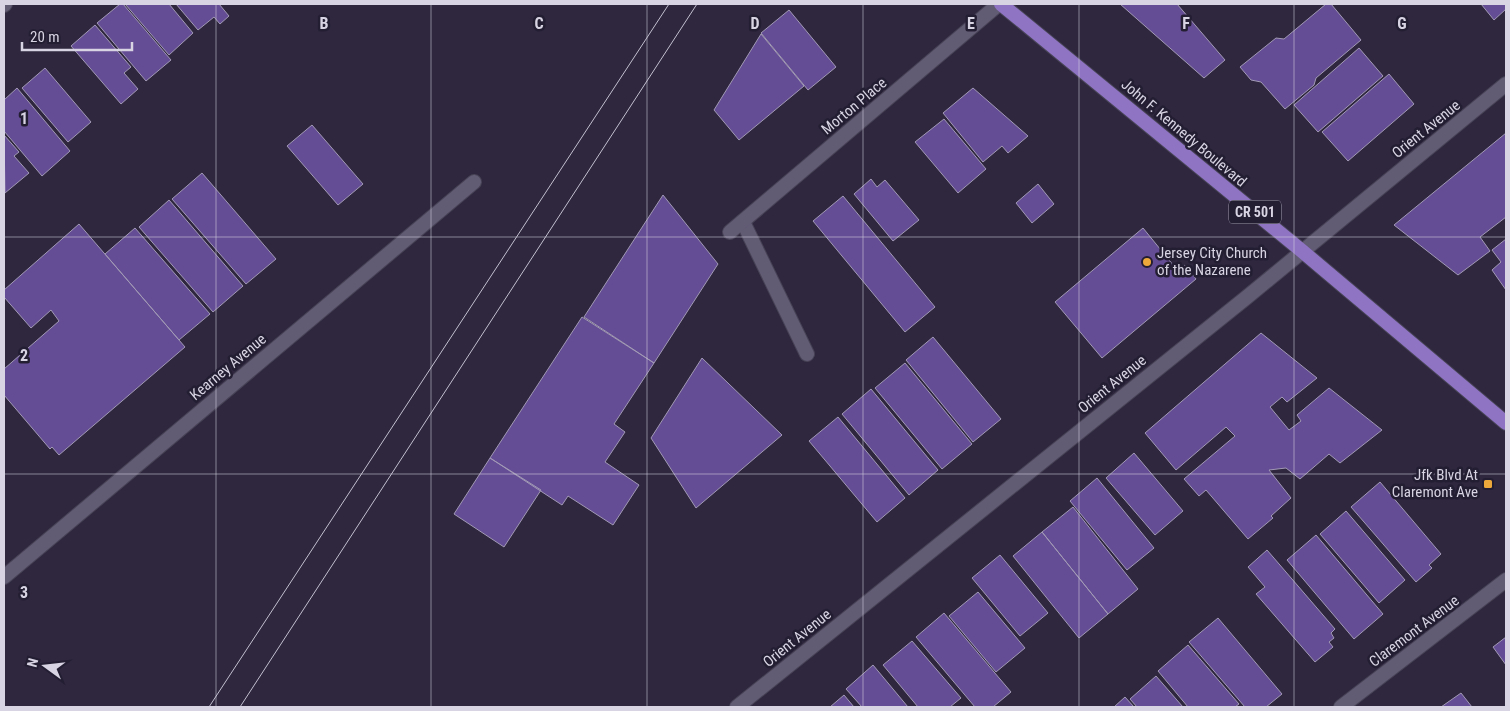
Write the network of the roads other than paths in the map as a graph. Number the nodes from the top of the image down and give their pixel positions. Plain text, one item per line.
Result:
1 (1000, 4) edge
2 (1506, 84) edge
3 (474, 182) dead end
4 (743, 222) junction
5 (730, 232) dead end
6 (1302, 251) junction
7 (807, 354) dead end
8 (1506, 423) edge
9 (4, 577) edge
10 (1506, 580) edge
11 (737, 707) edge
12 (1341, 707) edge

1 - 4 street, Morton Place
1 - 6 main road, John F. Kennedy Boulevard / CR 501
2 - 6 street, Orient Avenue
3 - 9 street, Kearney Avenue
4 - 5 street, Morton Place
4 - 7 street
6 - 8 main road, John F. Kennedy Boulevard / CR 501
6 - 11 street, Orient Avenue
10 - 12 street, Claremont Avenue

